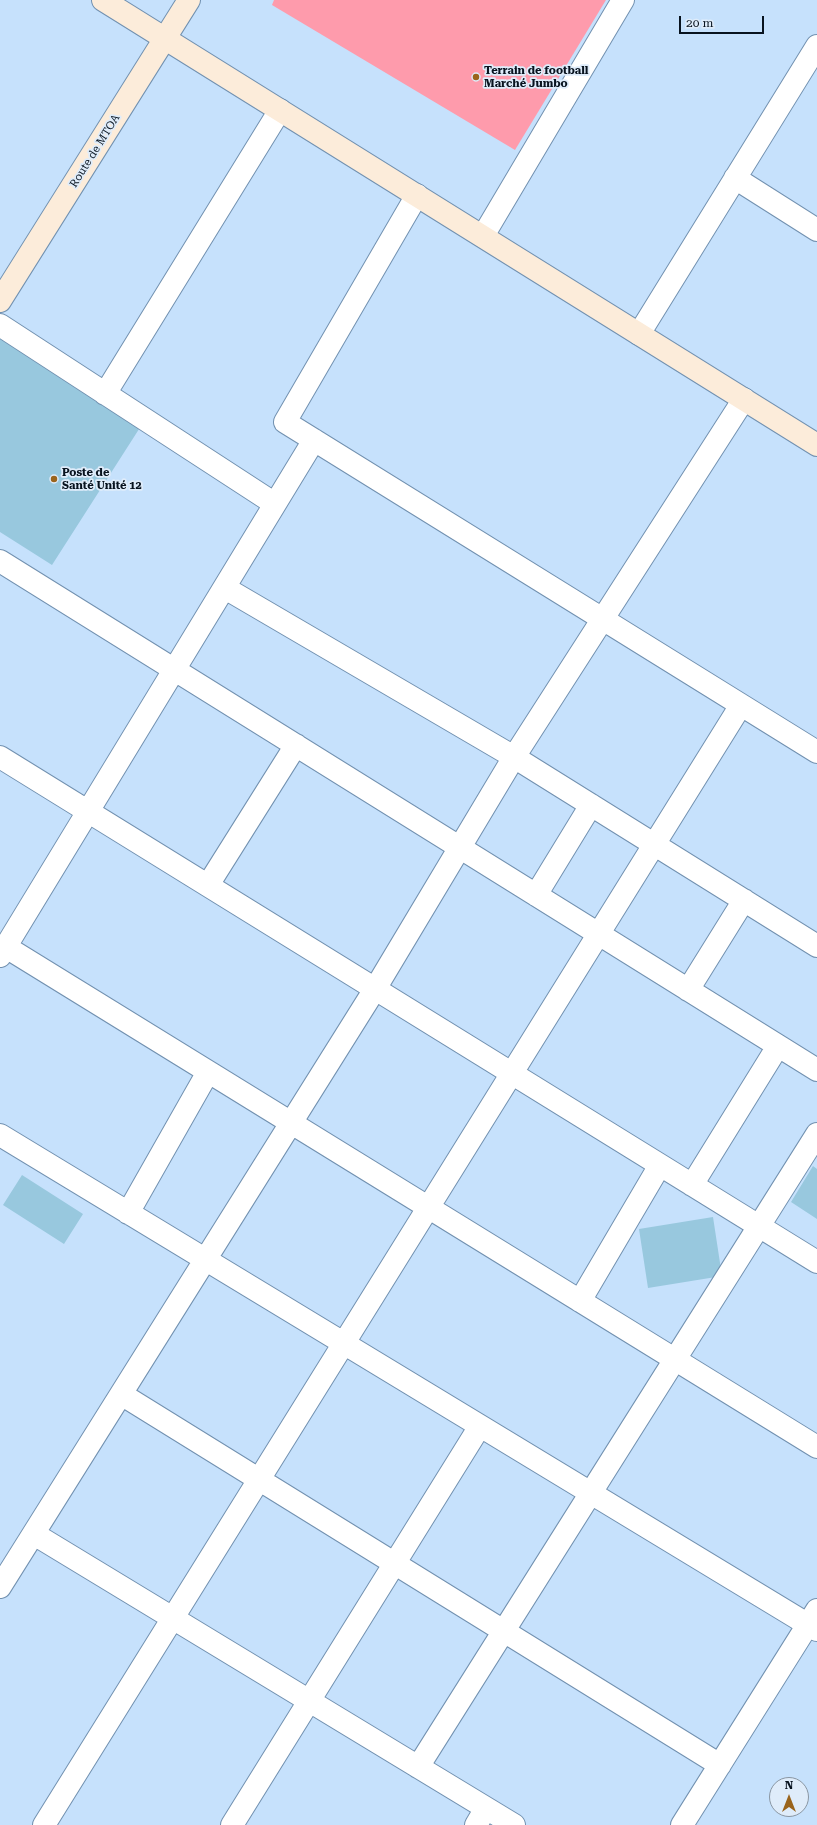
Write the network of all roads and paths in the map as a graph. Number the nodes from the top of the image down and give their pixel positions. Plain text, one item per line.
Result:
1 (103, 0) edge
2 (189, 0) edge
3 (623, 0) edge
4 (166, 38) junction
5 (817, 46) edge
6 (810, 75) edge
7 (280, 110) junction
8 (735, 178) junction
9 (417, 196) junction
10 (817, 230) edge
11 (483, 236) junction
12 (0, 301) edge
13 (0, 325) edge
14 (639, 334) junction
15 (105, 394) junction
16 (744, 399) junction
17 (314, 440) junction
18 (817, 445) edge
19 (275, 504) junction
20 (0, 561) edge
21 (225, 588) junction
22 (603, 620) junction
23 (175, 669) junction
24 (741, 705) junction
25 (296, 745) junction
26 (817, 752) edge
27 (0, 757) edge
28 (514, 757) junction
29 (591, 805) junction
30 (88, 812) junction
31 (655, 844) junction
32 (460, 848) junction
33 (208, 885) junction
34 (536, 895) junction
35 (744, 900) junction
36 (599, 934) junction
37 (817, 946) edge
38 (3, 952) edge
39 (376, 989) junction
40 (688, 990) junction
41 (778, 1046) junction
42 (817, 1070) edge
43 (208, 1072) junction
44 (512, 1074) junction
45 (291, 1123) junction
46 (817, 1134) edge
47 (0, 1135) edge
48 (660, 1165) junction
49 (692, 1185) junction
50 (428, 1208) junction
51 (128, 1213) junction
52 (759, 1226) junction
53 (205, 1259) junction
54 (817, 1262) edge
55 (580, 1301) junction
56 (344, 1343) junction
57 (675, 1360) junction
58 (121, 1394) junction
59 (480, 1426) junction
60 (817, 1447) edge
61 (260, 1479) junction
62 (591, 1493) junction
63 (34, 1534) junction
64 (395, 1563) junction
65 (0, 1587) edge
66 (173, 1618) junction
67 (814, 1621) edge
68 (504, 1631) junction
69 (309, 1701) junction
70 (720, 1765) junction
71 (418, 1767) junction
72 (481, 1817) edge
73 (44, 1825) edge
74 (232, 1825) edge
75 (514, 1825) edge
76 (682, 1825) edge

1 - 4 street
2 - 4 street, Route de MTOA
3 - 11 street
4 - 7 street
4 - 12 street, Route de MTOA
5 - 6 street
6 - 8 street
7 - 9 street
7 - 15 street
8 - 10 street
8 - 14 street
9 - 11 street
9 - 17 street
11 - 14 street
13 - 15 street
14 - 16 street
15 - 19 street
16 - 18 street
16 - 22 street
17 - 19 street
17 - 22 street
19 - 21 street
20 - 23 street
21 - 23 street
21 - 28 street
22 - 24 street
22 - 28 street
23 - 25 street
23 - 30 street
24 - 26 street
24 - 31 street
25 - 32 street
25 - 33 street
27 - 30 street
28 - 29 street
28 - 32 street
29 - 31 street
29 - 34 street
30 - 33 street
30 - 38 street
31 - 35 street
31 - 36 street
32 - 34 street
32 - 39 street
33 - 39 street
34 - 36 street
35 - 37 street
35 - 40 street
36 - 40 street
36 - 44 street
38 - 43 street
39 - 44 street
39 - 45 street
40 - 41 street
41 - 42 street
41 - 49 street
43 - 45 street
43 - 51 street
44 - 48 street
44 - 50 street
45 - 50 street
45 - 53 street
46 - 52 street
47 - 51 street
48 - 49 street
48 - 55 street
49 - 52 street
50 - 55 street
50 - 56 street
51 - 53 street
52 - 54 street
52 - 57 street
53 - 56 street
53 - 58 street
55 - 57 street
56 - 59 street
56 - 61 street
57 - 60 street
57 - 62 street
58 - 61 street
58 - 63 street
59 - 62 street
59 - 64 street
61 - 64 street
61 - 66 street
62 - 67 street
62 - 68 street
63 - 65 street
63 - 66 street
64 - 68 street
64 - 69 street
66 - 69 street
66 - 73 street
67 - 70 street
68 - 70 street
68 - 71 street
69 - 71 street
69 - 74 street
70 - 76 street
71 - 72 street
72 - 75 street

